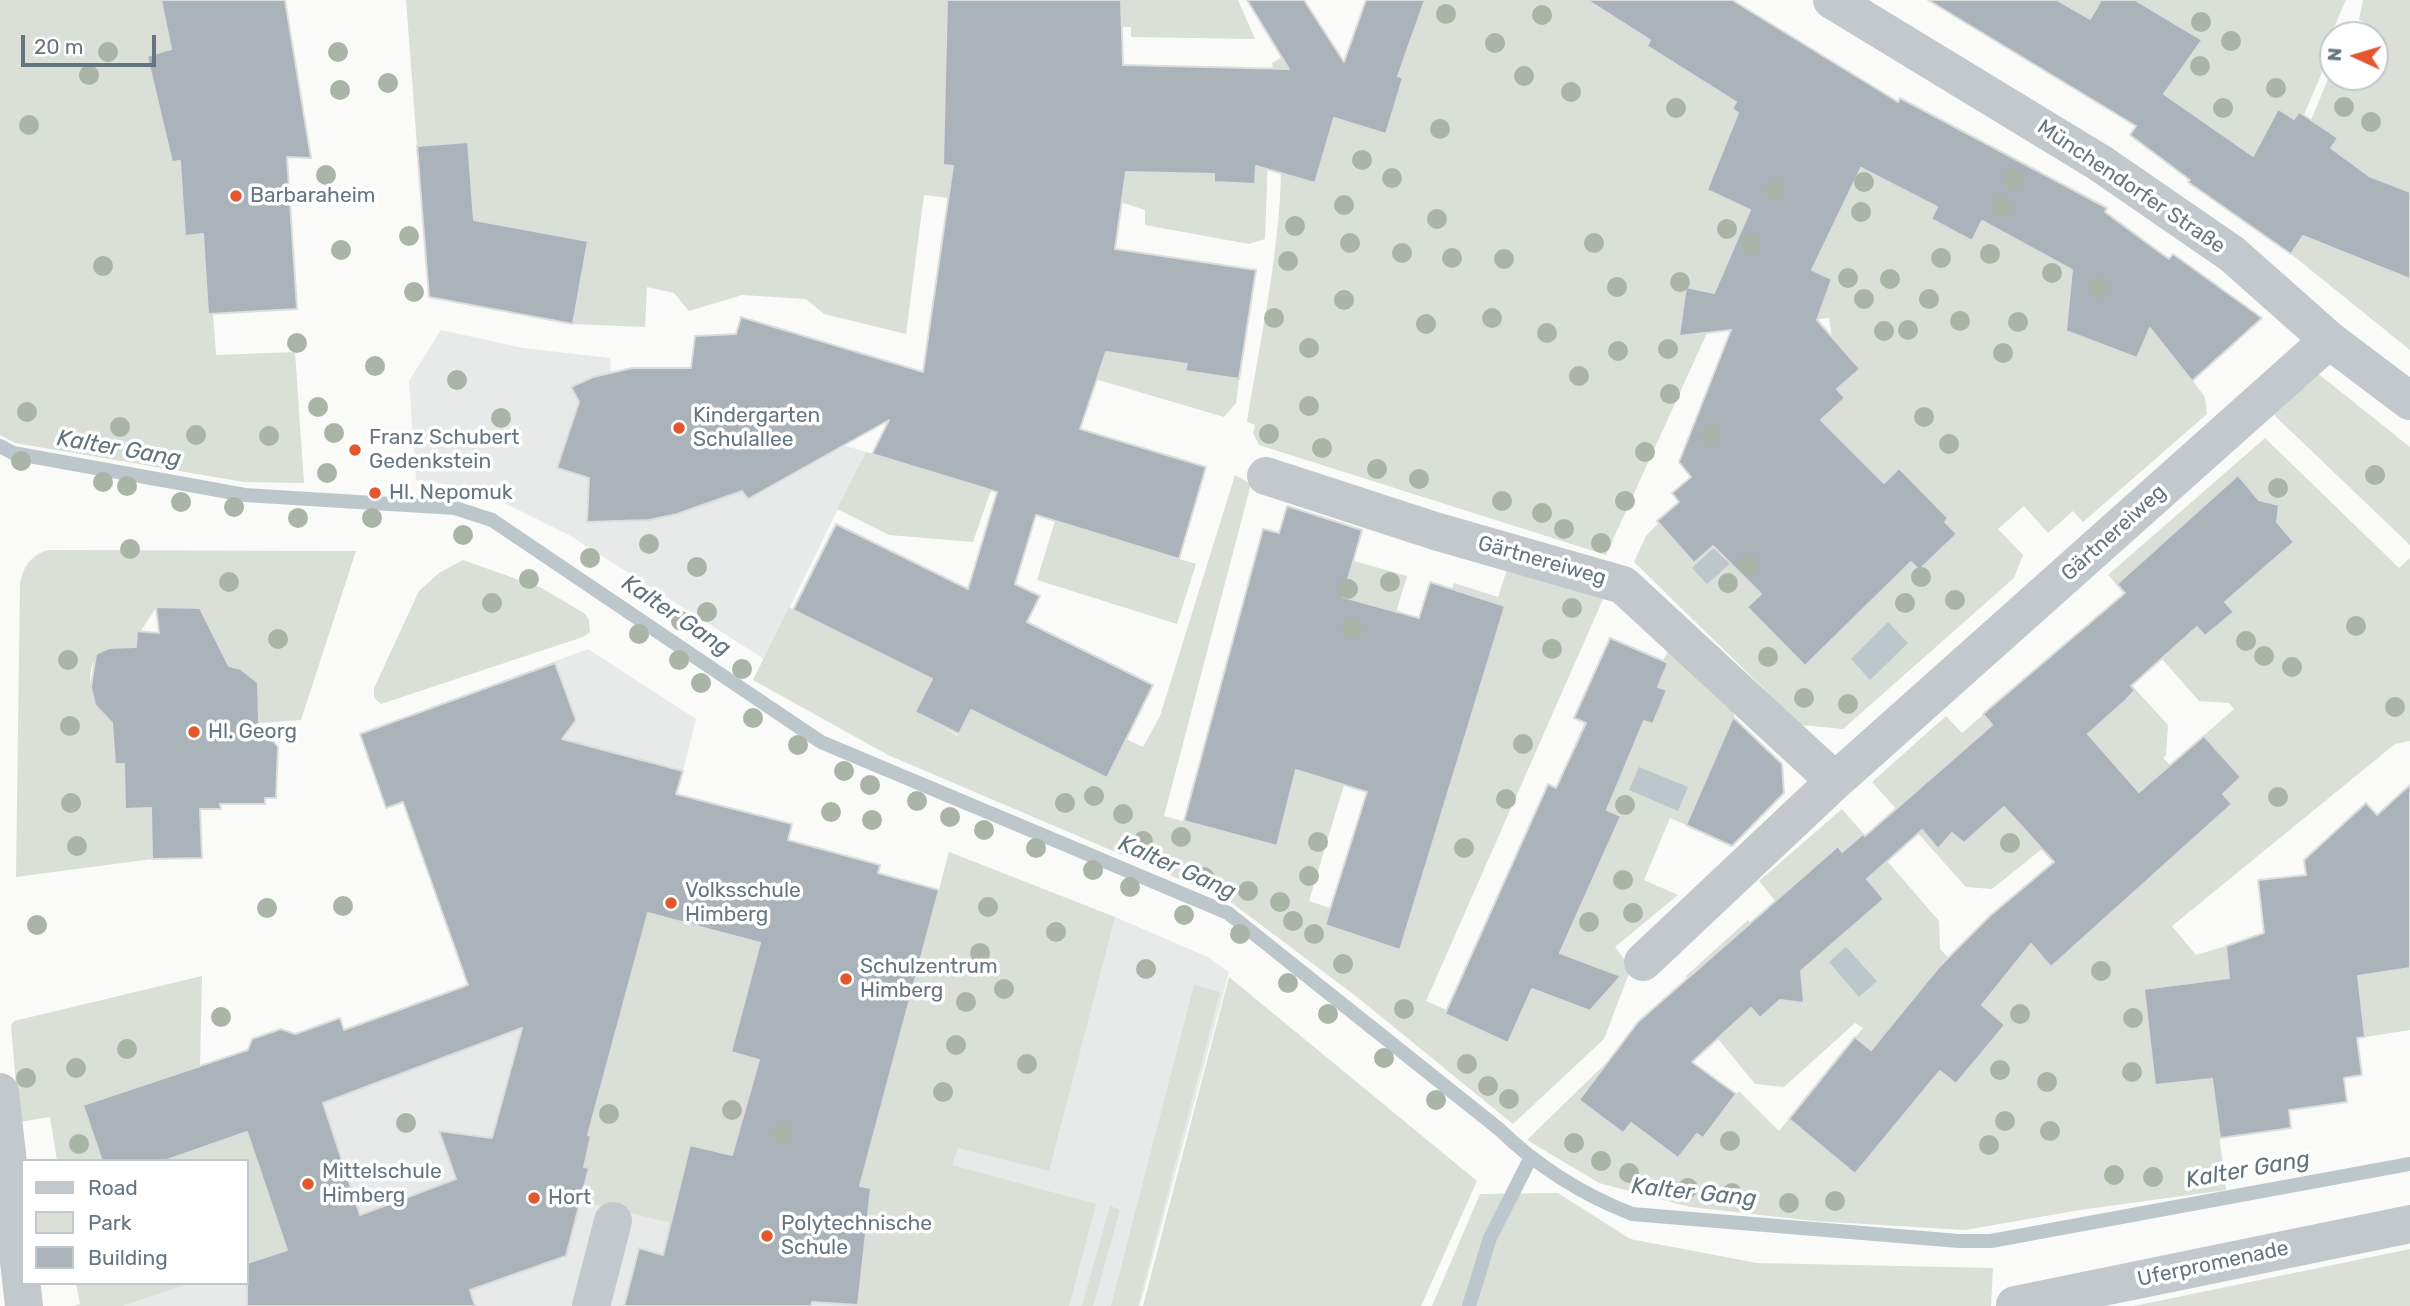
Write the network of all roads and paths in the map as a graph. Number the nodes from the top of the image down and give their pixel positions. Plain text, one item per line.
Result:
1 (1832, 0) edge
2 (2329, 340) junction
3 (2410, 401) edge
4 (1266, 476) dead end
5 (1835, 780) junction
6 (1643, 962) dead end
7 (0, 1092) edge
8 (613, 1221) dead end
9 (2410, 1224) edge
10 (21, 1279) edge
11 (22, 1285) edge
12 (2015, 1305) edge
13 (24, 1306) edge
14 (591, 1306) edge

1 - 2 street, Münchendorfer Straße
2 - 3 street, Münchendorfer Straße
2 - 5 street, Gärtnereiweg
4 - 5 street, Gärtnereiweg
5 - 6 street, Gärtnereiweg
7 - 10 street
8 - 14 street
9 - 12 street, Uferpromenade
11 - 13 street

